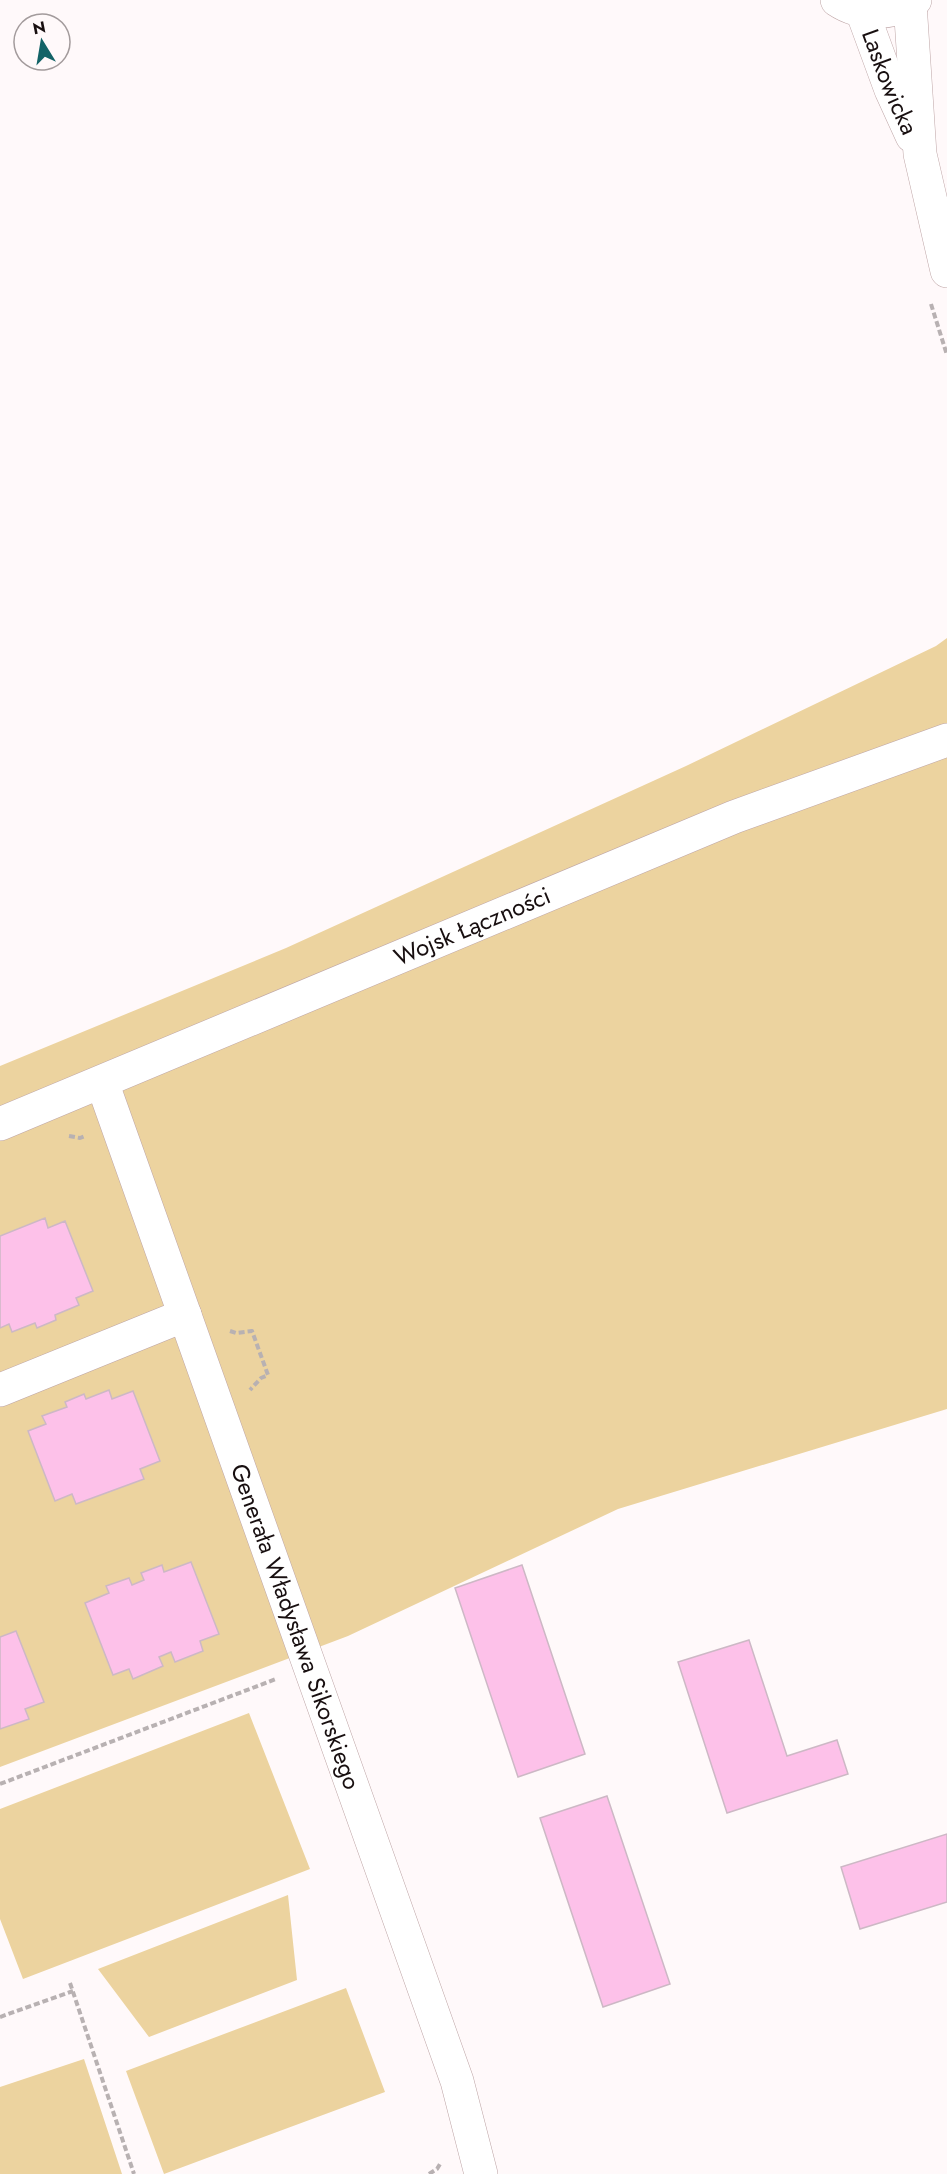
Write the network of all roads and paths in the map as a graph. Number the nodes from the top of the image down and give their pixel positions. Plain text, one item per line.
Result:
1 (913, 2) edge
2 (849, 5) edge
3 (920, 154) junction
4 (947, 271) edge
5 (947, 740) edge
6 (102, 1082) junction
7 (0, 1124) edge
8 (185, 1315) junction
9 (0, 1390) edge
10 (277, 1679) dead end
11 (0, 1784) edge
12 (70, 1983) dead end
13 (73, 1991) junction
14 (0, 2017) edge
15 (135, 2174) edge
16 (481, 2174) edge

1 - 2 street
1 - 3 street, Laskowicka
2 - 3 street, Laskowicka
3 - 4 street, Laskowicka
5 - 6 street, Wojsk Łączności
6 - 7 street, Wojsk Łączności
6 - 8 street, Generała Władysława Sikorskiego
8 - 9 street
8 - 16 street, Generała Władysława Sikorskiego
10 - 11 path
12 - 13 path
13 - 14 path
13 - 15 path

